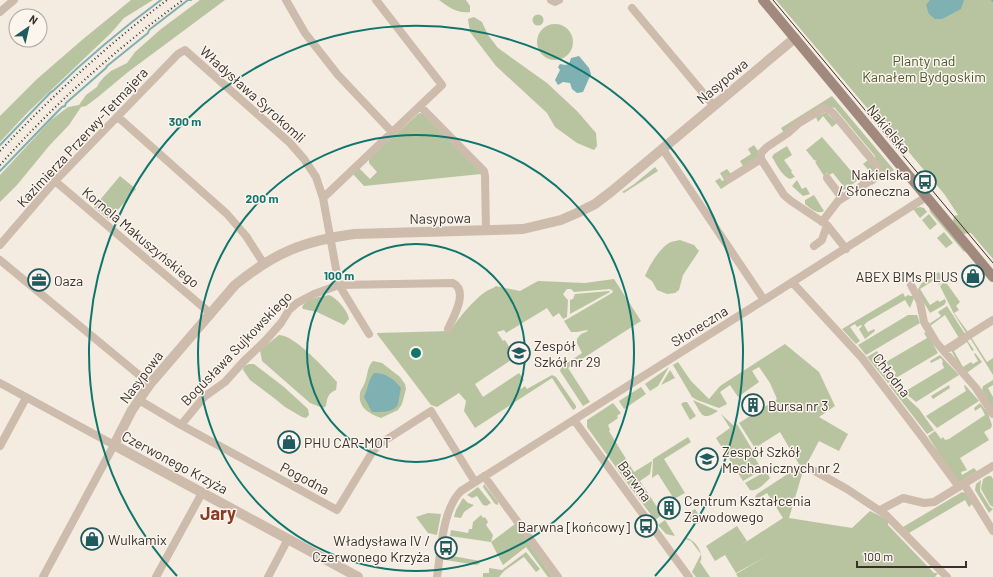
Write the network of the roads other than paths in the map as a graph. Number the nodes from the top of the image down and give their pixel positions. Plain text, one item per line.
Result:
1 (14, 0) edge
2 (286, 0) edge
3 (376, 0) edge
4 (551, 0) edge
5 (559, 0) edge
6 (763, 0) edge
7 (632, 8) dead end
8 (0, 12) edge
9 (795, 38) junction
10 (185, 50) joint
11 (420, 106) junction
12 (714, 106) junction
13 (118, 117) junction
14 (392, 132) junction
15 (662, 148) junction
16 (761, 159) junction
17 (827, 178) dead end
18 (729, 179) dead end
19 (55, 181) junction
20 (926, 196) junction
21 (323, 198) junction
22 (842, 198) junction
23 (825, 224) junction
24 (486, 231) junction
25 (331, 237) junction
26 (0, 245) edge
27 (814, 246) dead end
28 (846, 248) junction
29 (1, 264) edge
30 (264, 264) junction
31 (993, 277) edge
32 (792, 282) junction
33 (339, 286) junction
34 (911, 286) dead end
35 (764, 300) junction
36 (210, 313) junction
37 (993, 320) edge
38 (448, 329) dead end
39 (369, 334) dead end
40 (944, 351) junction
41 (0, 383) edge
42 (150, 384) junction
43 (26, 398) junction
44 (138, 400) junction
45 (993, 414) edge
46 (574, 420) junction
47 (181, 426) junction
48 (114, 445) junction
49 (0, 446) edge
50 (993, 466) edge
51 (811, 469) dead end
52 (484, 476) junction
53 (475, 482) junction
54 (961, 485) junction
55 (202, 493) junction
56 (880, 510) junction
57 (993, 531) edge
58 (288, 539) junction
59 (43, 577) edge
60 (156, 577) edge
61 (268, 577) edge
62 (358, 577) edge
63 (437, 577) edge
64 (558, 577) edge
65 (689, 577) edge
66 (947, 577) edge

1 - 8 street
2 - 14 street
3 - 11 street
4 - 5 street
6 - 9 main road, Nakielska
7 - 12 street
9 - 12 street, Nasypowa
9 - 20 main road, Nakielska
10 - 13 street, Kazimierza Przerwy-Tetmajera
10 - 21 street, Władysława Syrokomli
11 - 14 street
11 - 24 street
12 - 15 street, Nasypowa
13 - 19 street, Kazimierza Przerwy-Tetmajera
13 - 30 street
14 - 21 street
15 - 24 street, Nasypowa
15 - 35 street
16 - 18 street
16 - 22 street
16 - 23 street
17 - 22 street
19 - 26 street, Kazimierza Przerwy-Tetmajera
19 - 36 street, Kornela Makuszyńskiego
20 - 28 street, Słoneczna
20 - 31 main road, Nakielska
21 - 25 street, Władysława Syrokomli
22 - 23 street
23 - 27 street
23 - 28 street
24 - 25 street, Nasypowa
25 - 30 street, Nasypowa
25 - 33 street, Władysława Syrokomli
28 - 32 street, Słoneczna
29 - 42 street
30 - 36 street, Nasypowa
32 - 35 street, Słoneczna
32 - 54 street, Chłodna
33 - 38 street, Bogusława Sujkowskiego
33 - 39 street, Władysława Syrokomli
33 - 47 street, Bogusława Sujkowskiego
34 - 40 street
35 - 46 street, Słoneczna
36 - 42 street, Nasypowa
37 - 40 street
40 - 45 street
41 - 43 street, Czerwonego Krzyża
42 - 44 street, Nasypowa
43 - 48 street, Czerwonego Krzyża
43 - 49 street
44 - 47 street, Pogodna
44 - 48 street, Nasypowa
46 - 52 street, Słoneczna
46 - 65 street, Barwna
47 - 53 street, Pogodna
48 - 55 street, Czerwonego Krzyża
48 - 59 street
50 - 54 street
51 - 56 street
52 - 53 street, Słoneczna
52 - 64 street
53 - 63 street, Słoneczna
54 - 56 street
54 - 57 street, Chłodna
55 - 58 street, Czerwonego Krzyża
55 - 60 street
56 - 66 street
58 - 61 street
58 - 62 street, Czerwonego Krzyża

